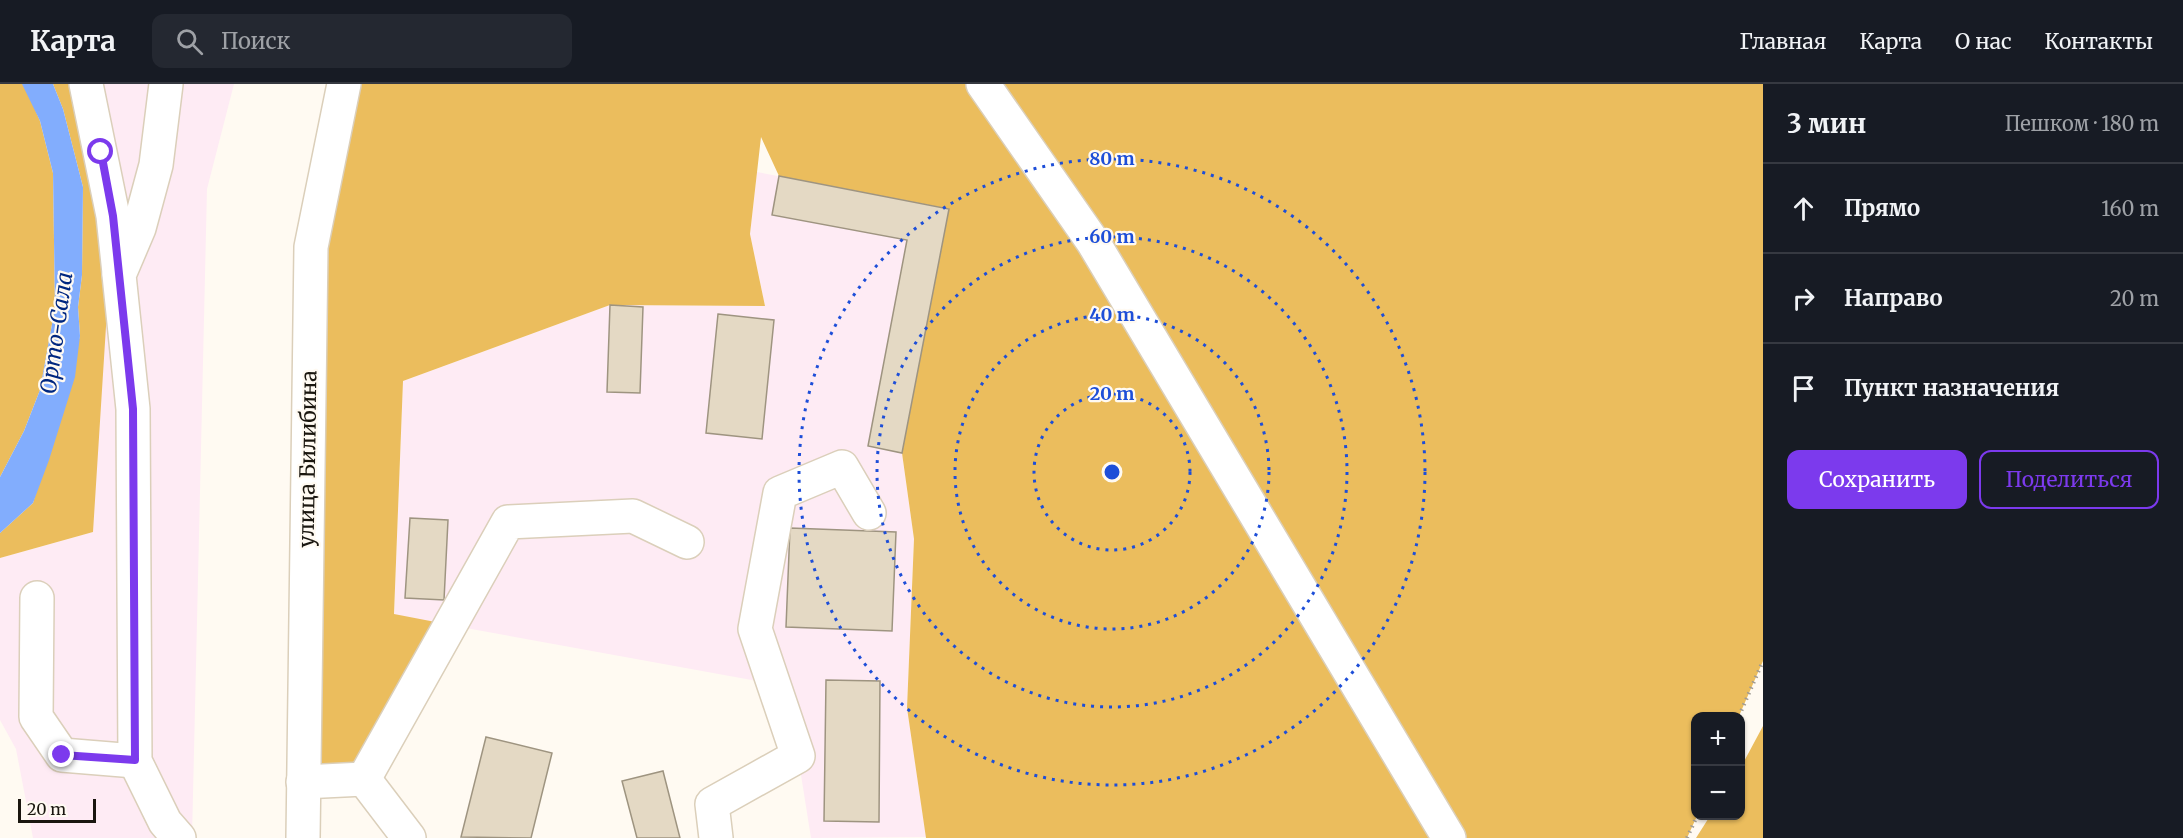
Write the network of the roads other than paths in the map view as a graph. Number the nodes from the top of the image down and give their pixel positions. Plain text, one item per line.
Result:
1 (86, 84) edge
2 (166, 84) edge
3 (344, 84) edge
4 (983, 84) edge
5 (119, 275) junction
6 (868, 513) dead end
7 (687, 542) dead end
8 (37, 598) dead end
9 (135, 760) junction
10 (364, 779) junction
11 (303, 782) junction
12 (179, 838) edge
13 (303, 838) edge
14 (409, 838) edge
15 (716, 838) edge
16 (1449, 838) edge

1 - 5 street
2 - 5 street
3 - 11 street, улица Билибина
4 - 16 street
5 - 9 street
6 - 15 street
7 - 10 street
8 - 9 street
9 - 12 street
10 - 11 street
10 - 14 street
11 - 13 street, улица Билибина

